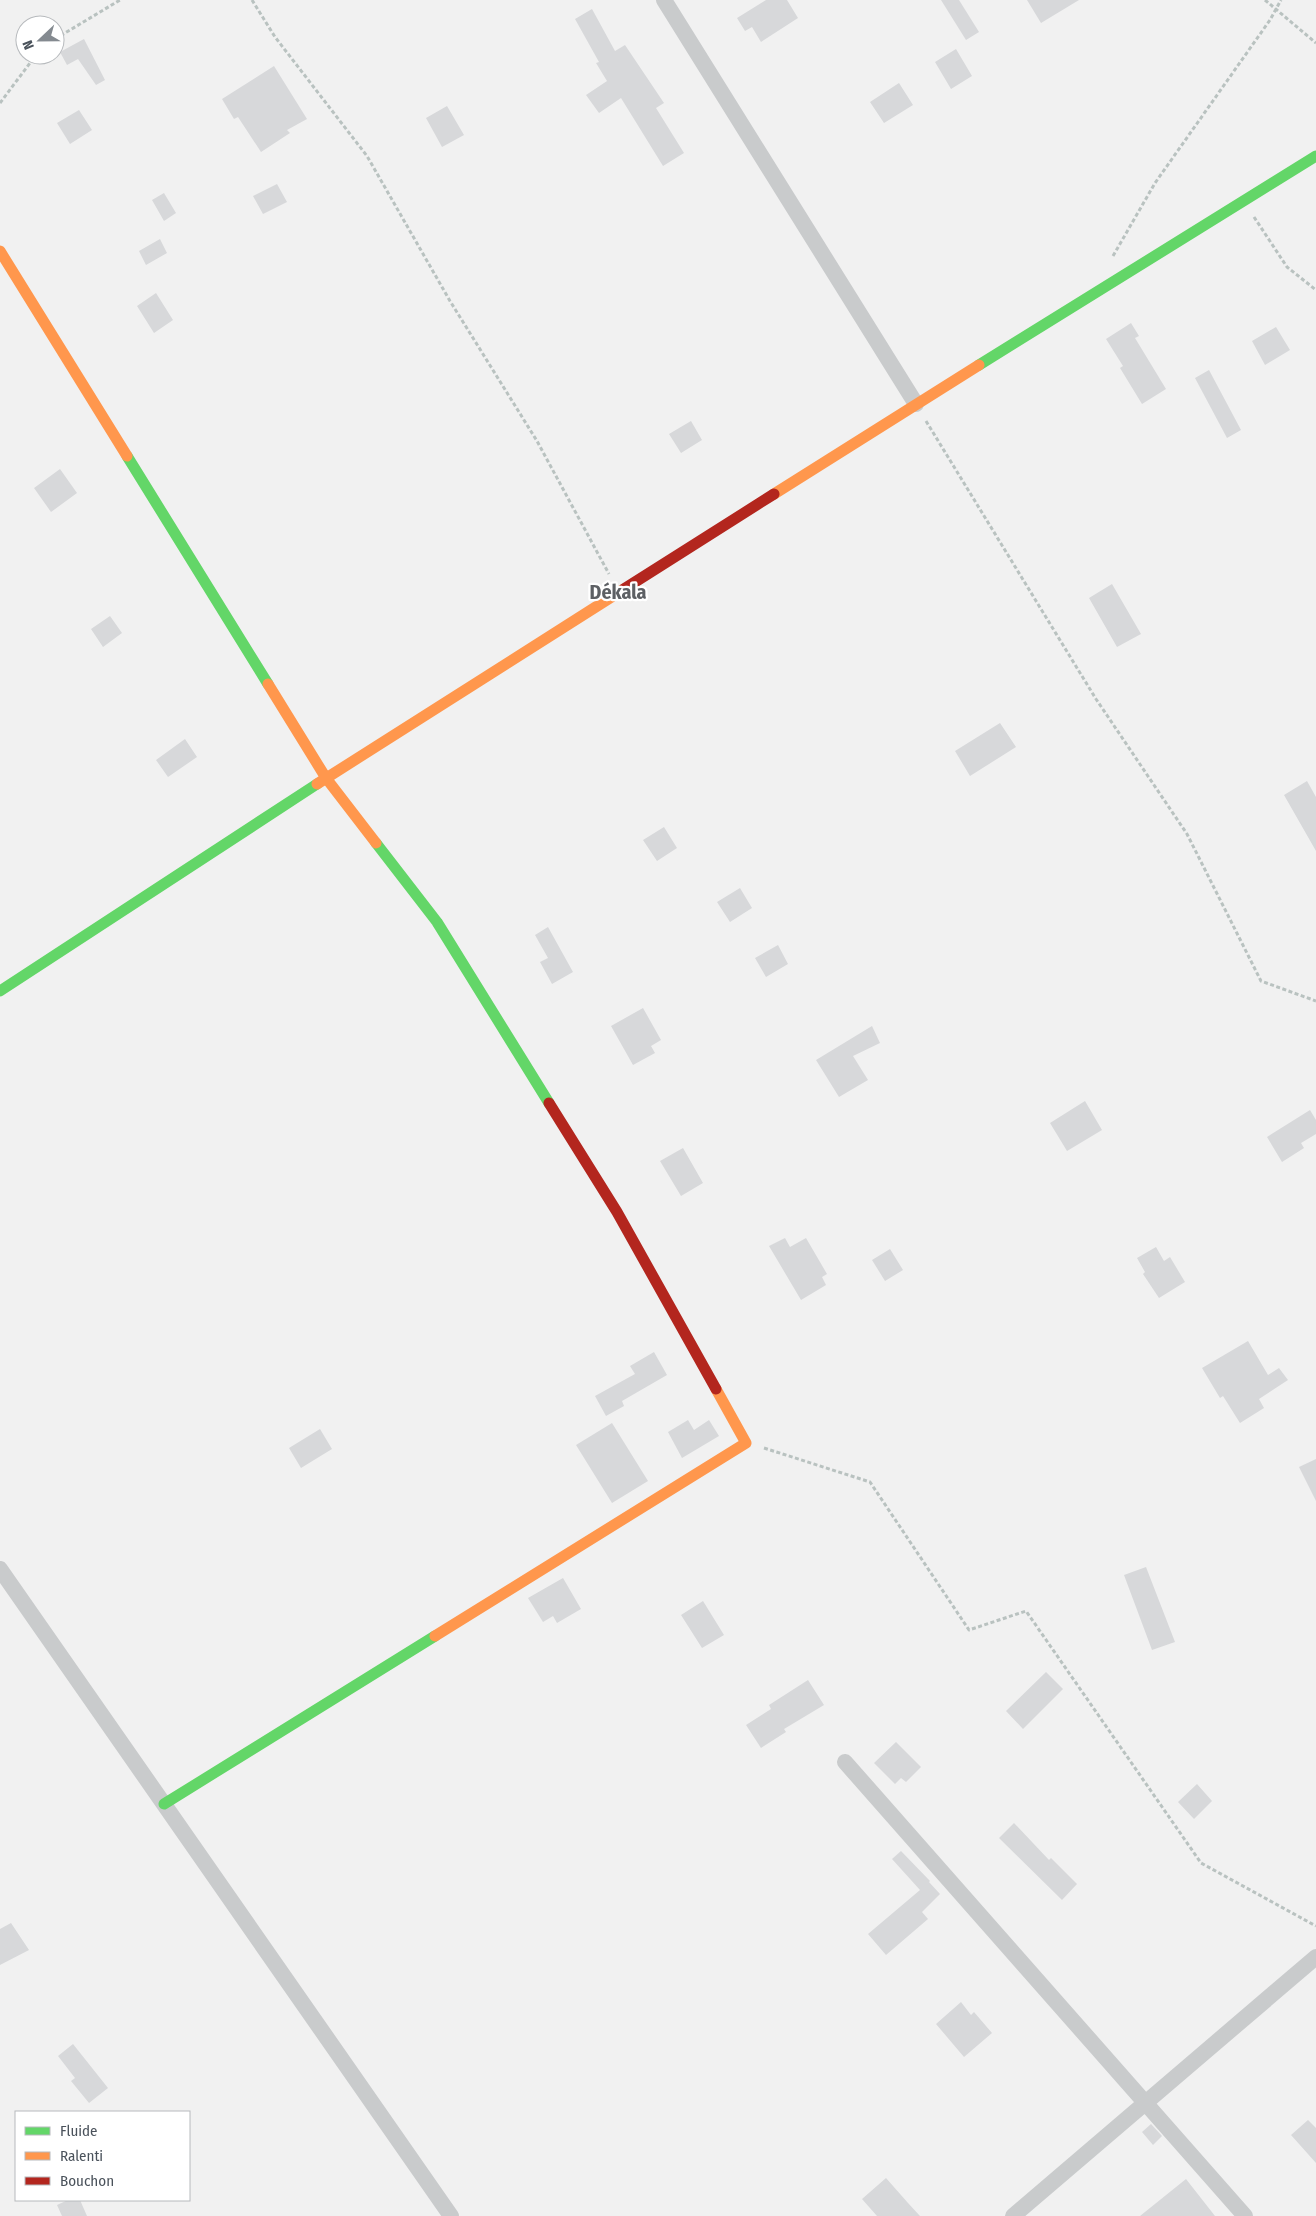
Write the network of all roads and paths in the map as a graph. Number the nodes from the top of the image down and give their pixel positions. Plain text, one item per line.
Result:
1 (120, 0) edge
2 (252, 0) edge
3 (664, 0) edge
4 (1265, 0) edge
5 (1281, 0) edge
6 (1276, 9) junction
7 (65, 32) edge
8 (1316, 44) edge
9 (28, 65) edge
10 (0, 103) edge
11 (1316, 156) edge
12 (1243, 202) junction
13 (1, 254) edge
14 (1108, 264) dead end
15 (1316, 290) edge
16 (916, 404) junction
17 (618, 592) junction
18 (326, 778) junction
19 (0, 991) edge
20 (1316, 1001) edge
21 (746, 1443) junction
22 (0, 1569) edge
23 (845, 1762) dead end
24 (164, 1804) junction
25 (1316, 1926) edge
26 (1316, 1957) edge
27 (1146, 2102) junction
28 (451, 2216) edge
29 (1013, 2216) edge
30 (1245, 2216) edge

1 - 7 path
2 - 17 path
3 - 16 street
4 - 6 path
5 - 6 path
6 - 8 path
6 - 14 path
9 - 10 path
11 - 12 street
12 - 15 path
12 - 16 street
13 - 18 street
16 - 17 street
16 - 20 path
17 - 18 street
18 - 19 street
18 - 21 street
21 - 24 street
21 - 25 path
22 - 24 street
23 - 27 street
24 - 28 street
26 - 27 street
27 - 29 street
27 - 30 street

